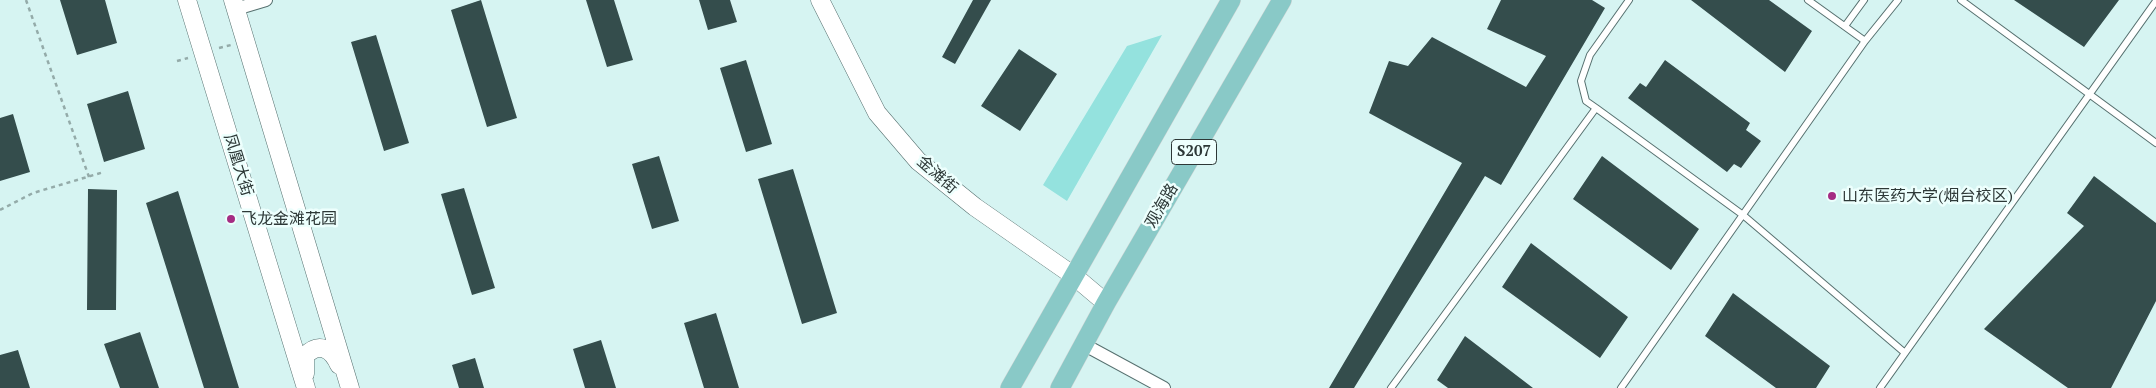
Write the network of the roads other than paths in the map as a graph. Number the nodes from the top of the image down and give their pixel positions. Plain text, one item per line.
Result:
1 (187, 0) edge
2 (266, 0) edge
3 (820, 0) edge
4 (1232, 0) edge
5 (1282, 0) edge
6 (1628, 0) edge
7 (1808, 0) edge
8 (1864, 0) edge
9 (1898, 0) edge
10 (1960, 0) edge
11 (2156, 1) edge
12 (234, 4) edge
13 (1845, 26) junction
14 (1865, 41) junction
15 (2090, 94) junction
16 (1596, 108) junction
17 (2156, 143) edge
18 (1743, 215) junction
19 (1074, 276) junction
20 (1106, 303) junction
21 (1083, 344) junction
22 (1905, 353) junction
23 (307, 388) edge
24 (350, 388) edge
25 (1010, 388) edge
26 (1060, 388) edge
27 (1164, 388) edge
28 (1391, 388) edge
29 (1621, 388) edge
30 (1880, 388) edge

1 - 23 main road, 凤凰大街
2 - 12 street
3 - 19 main road, 金滩街
4 - 19 main road, S207
5 - 20 main road, 观海路 / S207
6 - 16 lane
7 - 13 lane
8 - 13 lane
9 - 14 lane
10 - 15 lane
11 - 15 lane
12 - 24 main road
13 - 14 lane
14 - 18 lane
15 - 17 lane
15 - 22 lane
16 - 18 lane
16 - 28 lane
18 - 22 lane
18 - 29 lane
19 - 20 main road, 金滩街
19 - 25 main road, S207
20 - 21 main road, 观海路 / S207
21 - 26 main road, 观海路 / S207
21 - 27 street
22 - 30 lane
23 - 24 main road

